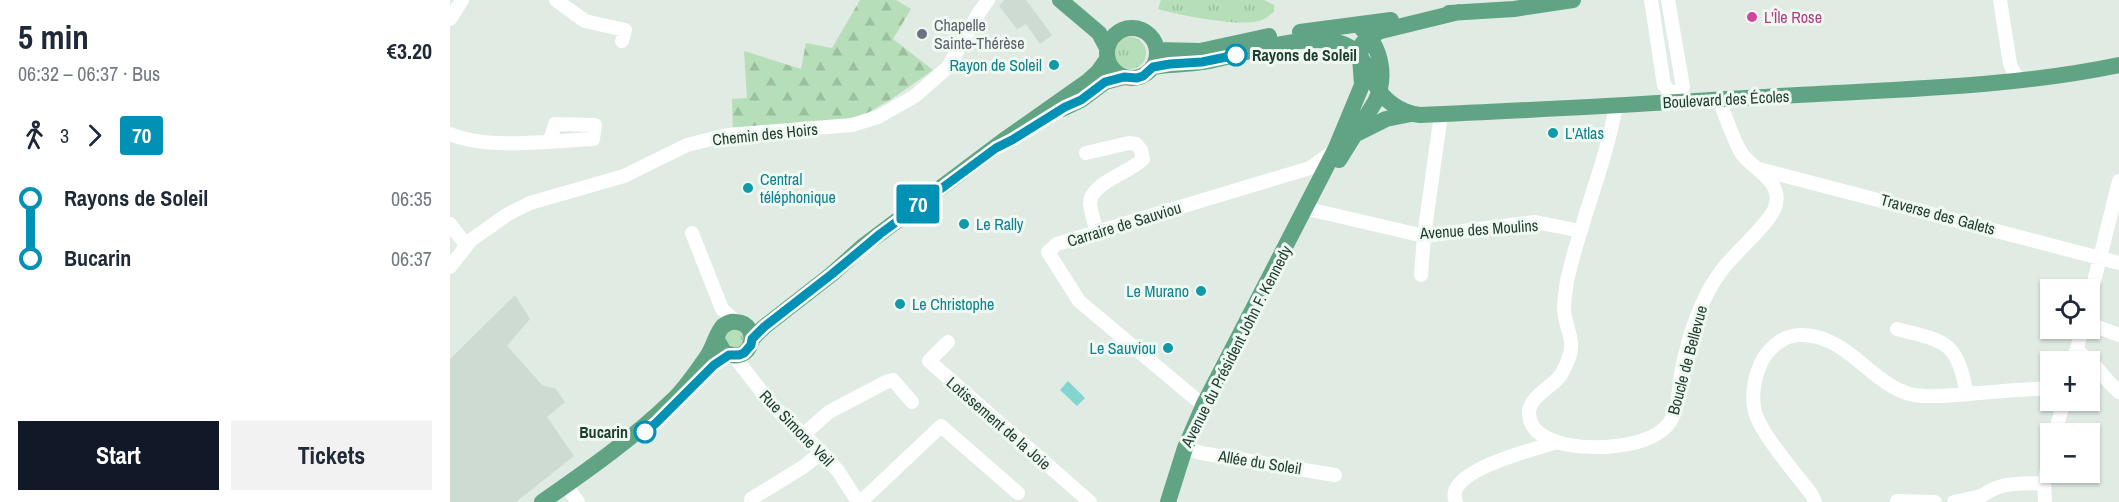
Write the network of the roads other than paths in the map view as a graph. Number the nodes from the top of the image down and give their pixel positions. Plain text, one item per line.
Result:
1 (462, 0) edge
2 (556, 0) edge
3 (988, 0) edge
4 (1063, 0) edge
5 (1574, 0) edge
6 (1651, 0) edge
7 (1668, 0) edge
8 (2000, 0) edge
9 (450, 19) edge
10 (1122, 29) junction
11 (1364, 30) junction
12 (622, 41) dead end
13 (1157, 50) junction
14 (1107, 53) junction
15 (1360, 57) junction
16 (2119, 65) edge
17 (1153, 67) junction
18 (1124, 77) junction
19 (2020, 81) junction
20 (1380, 93) junction
21 (1676, 97) junction
22 (1720, 99) junction
23 (1616, 106) junction
24 (1411, 114) junction
25 (1441, 114) junction
26 (450, 134) edge
27 (1356, 134) junction
28 (550, 141) dead end
29 (996, 148) junction
30 (1086, 153) dead end
31 (1757, 168) junction
32 (1314, 175) junction
33 (2119, 181) edge
34 (1308, 209) junction
35 (450, 224) edge
36 (1297, 225) junction
37 (1581, 231) junction
38 (1096, 232) junction
39 (692, 233) dead end
40 (1424, 236) junction
41 (466, 245) junction
42 (2099, 257) junction
43 (2119, 262) edge
44 (450, 267) edge
45 (1421, 275) dead end
46 (2094, 279) edge
47 (2100, 328) edge
48 (1897, 329) dead end
49 (734, 331) junction
50 (2119, 335) edge
51 (948, 342) dead end
52 (732, 355) junction
53 (2100, 370) edge
54 (2040, 389) edge
55 (2119, 392) edge
56 (1967, 394) junction
57 (912, 402) dead end
58 (1204, 404) junction
59 (804, 434) junction
60 (1556, 442) junction
61 (1185, 448) junction
62 (822, 452) junction
63 (1335, 475) dead end
64 (2044, 483) joint
65 (1018, 493) dead end
66 (573, 496) edge
67 (751, 499) dead end
68 (1977, 499) edge
69 (1897, 501) edge
70 (542, 502) edge
71 (552, 502) edge
72 (858, 502) edge
73 (1090, 502) edge
74 (1168, 502) edge
75 (1456, 502) edge
76 (1815, 502) edge
77 (1935, 502) edge
78 (1954, 502) edge
79 (2045, 502) edge

1 - 9 street
2 - 12 street
3 - 41 street, Chemin des Hoirs
4 - 10 main road
4 - 14 main road
5 - 11 main road
6 - 21 street
7 - 21 street
8 - 19 street
10 - 13 main road
10 - 14 main road
11 - 13 main road
11 - 15 main road
11 - 20 main road, Avenue du Président John F. Kennedy
13 - 17 main road
14 - 18 main road
14 - 29 main road
15 - 17 main road
15 - 20 main road
15 - 32 main road, Avenue du Président John F. Kennedy
16 - 19 main road, Boulevard des Écoles
17 - 18 main road
18 - 29 main road
19 - 22 main road, Boulevard des Écoles
20 - 24 main road
20 - 27 main road, Avenue du Président John F. Kennedy
21 - 22 main road, Boulevard des Écoles
21 - 23 main road, Boulevard des Écoles
22 - 31 street, Boucle de Bellevue
23 - 25 main road, Boulevard des Écoles
23 - 37 street, Boucle de Bellevue
24 - 25 main road, Boulevard des Écoles
24 - 27 main road, Boulevard des Écoles
25 - 40 street
26 - 28 street
27 - 34 main road, Avenue du Président John F. Kennedy
29 - 49 main road
30 - 38 street
31 - 42 street, Traverse des Galets
31 - 60 street, Boucle de Bellevue
32 - 36 main road, Avenue du Président John F. Kennedy
32 - 38 street, Carraire de Sauviou
33 - 42 street
34 - 36 main road, Avenue du Président John F. Kennedy
34 - 40 street, Avenue des Moulins
35 - 41 street
36 - 58 main road, Avenue du Président John F. Kennedy
37 - 40 street, Avenue des Moulins
37 - 60 street, Boucle de Bellevue
38 - 58 street, Carraire de Sauviou
39 - 49 street
40 - 45 street
41 - 44 street, Chemin des Hoirs
42 - 43 street, Traverse des Galets
42 - 46 street
47 - 50 street
48 - 56 street
49 - 52 main road
49 - 52 main road
49 - 70 main road
51 - 73 street, Lotissement de la Joie
52 - 59 street, Rue Simone Veil
52 - 66 main road
53 - 55 street
54 - 56 street
56 - 76 street
57 - 59 street
58 - 61 main road, Avenue du Président John F. Kennedy
59 - 62 street, Rue Simone Veil
60 - 75 street
61 - 63 street, Allée du Soleil
61 - 74 main road, Avenue du Président John F. Kennedy
62 - 67 street
62 - 72 street, Rue Simone Veil
64 - 68 street
64 - 79 street
65 - 72 street
66 - 71 main road
68 - 78 street
69 - 77 street

